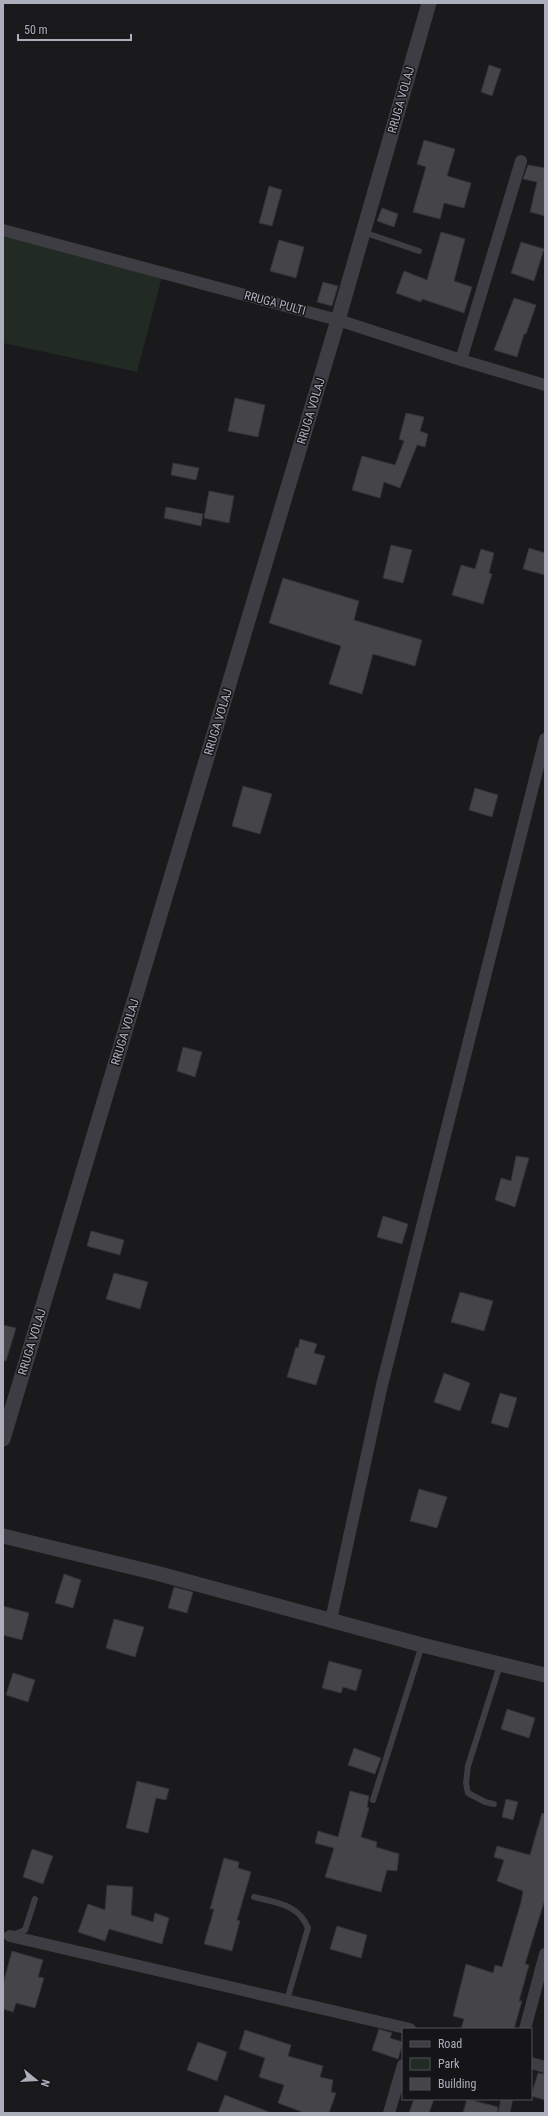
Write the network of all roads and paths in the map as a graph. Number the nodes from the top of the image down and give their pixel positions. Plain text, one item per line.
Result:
1 (430, 3) edge
2 (521, 161) dead end
3 (3, 230) edge
4 (363, 232) junction
5 (419, 251) dead end
6 (338, 320) junction
7 (461, 360) junction
8 (545, 385) edge
9 (545, 739) edge
10 (3, 1439) edge
11 (3, 1536) edge
12 (331, 1620) junction
13 (422, 1645) junction
14 (500, 1663) junction
15 (545, 1675) edge
16 (373, 1800) dead end
17 (494, 1804) dead end
18 (254, 1897) dead end
19 (35, 1899) dead end
20 (6, 1936) edge
21 (545, 1954) edge
22 (287, 2000) junction
23 (406, 2028) edge
24 (525, 2028) edge
25 (532, 2063) edge
26 (545, 2067) edge
27 (402, 2069) edge
28 (507, 2100) edge
29 (389, 2113) edge
30 (504, 2113) edge

1 - 4 street, RRUGA VOLAJ
2 - 7 street
3 - 6 street, RRUGA PULTI
4 - 5 lane
4 - 6 street, RRUGA VOLAJ
6 - 7 street, RRUGA PULTI
6 - 10 street, RRUGA VOLAJ
7 - 8 street, RRUGA PULTI
9 - 12 street
11 - 12 street
12 - 13 street
13 - 14 street
13 - 16 lane
14 - 15 street
14 - 17 lane
18 - 22 lane
19 - 20 lane
20 - 22 street
21 - 24 street
22 - 23 street
25 - 26 street
27 - 29 street
28 - 30 street

